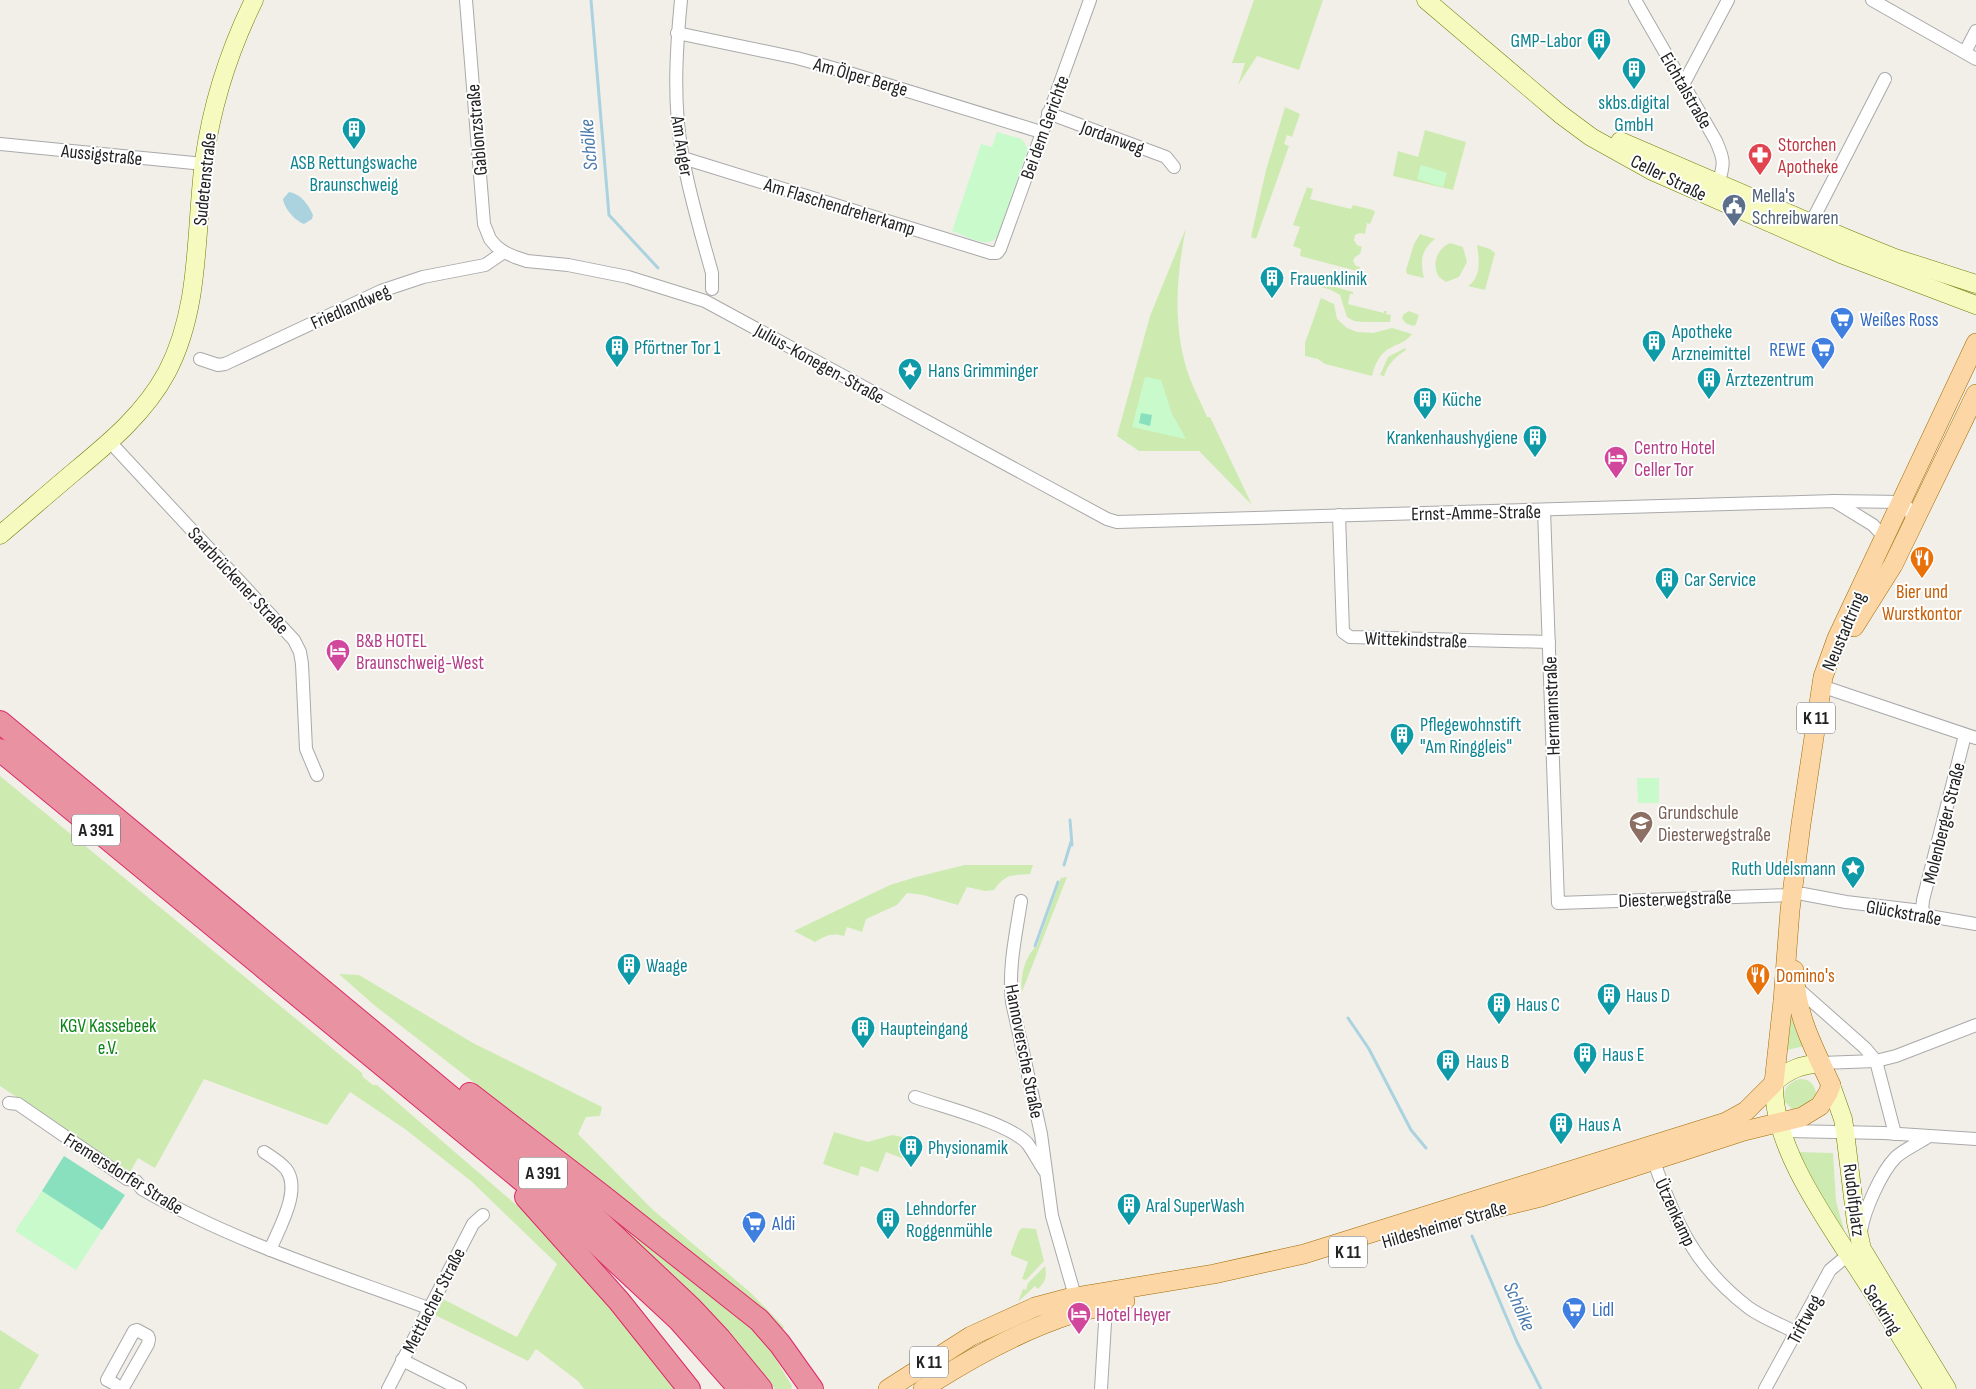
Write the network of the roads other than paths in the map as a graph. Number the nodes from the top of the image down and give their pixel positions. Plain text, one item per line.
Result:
1 (254, 0) edge
2 (466, 0) edge
3 (681, 0) edge
4 (1090, 0) edge
5 (1426, 0) edge
6 (1442, 0) edge
7 (1635, 0) edge
8 (1728, 0) edge
9 (1872, 0) edge
10 (1899, 0) edge
11 (1892, 12) junction
12 (1976, 31) edge
13 (678, 32) junction
14 (1970, 56) edge
15 (1885, 80) dead end
16 (1684, 83) junction
17 (1048, 114) junction
18 (1041, 132) junction
19 (0, 144) edge
20 (683, 158) junction
21 (204, 164) junction
22 (1174, 167) dead end
23 (1715, 191) junction
24 (1790, 223) junction
25 (1811, 223) junction
26 (504, 252) junction
27 (997, 253) joint
28 (1976, 284) edge
29 (712, 289) dead end
30 (1976, 304) edge
31 (1976, 343) edge
32 (200, 359) dead end
33 (1976, 394) edge
34 (110, 442) junction
35 (1834, 501) junction
36 (1902, 502) junction
37 (1544, 510) junction
38 (1339, 515) junction
39 (1118, 522) joint
40 (1909, 531) junction
41 (0, 535) edge
42 (1885, 538) junction
43 (1549, 642) junction
44 (1830, 689) junction
45 (0, 713) edge
46 (0, 722) edge
47 (1970, 737) edge
48 (0, 750) edge
49 (317, 774) dead end
50 (82, 790) junction
51 (1797, 894) junction
52 (1021, 901) dead end
53 (1558, 903) joint
54 (1922, 911) junction
55 (1976, 924) edge
56 (307, 976) junction
57 (1795, 986) junction
58 (1783, 1001) joint
59 (1976, 1025) edge
60 (1876, 1061) junction
61 (1821, 1063) junction
62 (1774, 1083) junction
63 (1831, 1085) junction
64 (915, 1097) dead end
65 (9, 1103) dead end
66 (1778, 1122) junction
67 (1845, 1132) junction
68 (1895, 1134) junction
69 (1929, 1136) junction
70 (1976, 1138) edge
71 (487, 1150) junction
72 (264, 1152) dead end
73 (1653, 1160) junction
74 (1045, 1172) junction
75 (483, 1215) dead end
76 (1832, 1228) joint
77 (270, 1250) junction
78 (1855, 1252) junction
79 (1102, 1300) junction
80 (1078, 1304) junction
81 (428, 1308) junction
82 (1797, 1333) junction
83 (402, 1360) junction
84 (795, 1366) junction
85 (388, 1389) edge
86 (460, 1389) edge
87 (689, 1389) edge
88 (740, 1389) edge
89 (761, 1389) edge
90 (802, 1389) edge
91 (812, 1389) edge
92 (888, 1389) edge
93 (923, 1389) edge
94 (1101, 1389) edge
95 (1765, 1389) edge
96 (1933, 1389) edge
97 (1947, 1389) edge

1 - 21 main road, Sudetenstraße
2 - 26 street, Gablonzstraße
3 - 13 street, Am Anger
4 - 17 street, Bei dem Gerichte
5 - 23 main road, Celler Straße
6 - 23 main road, Celler Straße
7 - 16 street, Eichtalstraße
8 - 16 street
9 - 11 street
10 - 11 street
11 - 14 street
12 - 14 street
13 - 18 street, Am Ölper Berge
13 - 20 street, Am Anger
15 - 25 street
16 - 23 street, Eichtalstraße
17 - 18 street, Bei dem Gerichte
17 - 22 street, Jordanweg
18 - 27 street, Bei dem Gerichte
19 - 21 street, Aussigstraße
20 - 27 street, Am Flaschendreherkamp
20 - 29 street, Am Anger
21 - 34 main road, Sudetenstraße
23 - 24 main road, Celler Straße
24 - 25 main road, Celler Straße
24 - 30 main road, Celler Straße
25 - 28 main road, Celler Straße
26 - 32 street, Friedlandweg
26 - 39 street, Julius-Konegen-Straße
31 - 36 main road, Neustadtring / K 11
33 - 40 main road, Neustadtring / K 11
34 - 41 main road
34 - 49 street, Saarbrückener Straße
35 - 36 street, Ernst-Amme-Straße
35 - 37 street, Ernst-Amme-Straße
35 - 42 street
36 - 40 street
36 - 42 main road, Neustadtring / K 11
37 - 38 street, Ernst-Amme-Straße
37 - 43 street, Hermannstraße
38 - 39 street, Ernst-Amme-Straße
38 - 43 street, Wittekindstraße
40 - 44 main road, Neustadtring / K 11
42 - 51 main road, Neustadtring / K 11
43 - 53 street, Hermannstraße
44 - 47 street
44 - 51 main road, Neustadtring / K 11
45 - 50 highway
46 - 50 highway, A 391
47 - 54 street, Molenberger Straße
48 - 71 highway, A 391
50 - 56 highway, A 391
51 - 53 street, Diesterwegstraße
51 - 54 street, Glückstraße
51 - 57 main road, Neustadtring / K 11
51 - 58 main road, Neustadtring / K 11
52 - 74 street, Hannoversche Straße
54 - 55 street, Glückstraße
56 - 84 highway
56 - 89 highway, A 391
57 - 60 street
57 - 61 main road, Rudolfplatz / K 11
58 - 62 main road, Rudolfplatz / K 11
59 - 60 street
60 - 61 street
60 - 68 street
61 - 62 main road, K 11
61 - 63 main road, Rudolfplatz / K 11
62 - 66 main road, Rudolfplatz
62 - 79 main road, Hildesheimer Straße / K 11
63 - 66 main road, K 11
63 - 67 main road, Rudolfplatz
64 - 74 street, Hannoversche Straße
65 - 77 street, Fremersdorfer Straße
66 - 67 street
66 - 73 main road, Hildesheimer Straße / K 11
66 - 76 main road, Rudolfplatz
67 - 68 street
67 - 78 main road, Rudolfplatz
68 - 69 street
69 - 70 street
69 - 78 street, Rudolfplatz
71 - 87 highway
71 - 88 highway, A 391
72 - 77 street
73 - 79 main road, Hildesheimer Straße / K 11
73 - 82 street, Ützenkamp
74 - 80 street, Hannoversche Straße
75 - 81 street, Mettlacher Straße
76 - 78 main road, Sackring
77 - 81 street, Fremersdorfer Straße
78 - 82 street, Triftweg
78 - 96 main road, Sackring
78 - 97 main road, Sackring
79 - 80 main road, Hildesheimer Straße / K 11
79 - 94 street
80 - 92 main road, K 11
80 - 93 main road, K 11
81 - 83 street, Mettlacher Straße
82 - 95 street, Triftweg
83 - 85 street, Mettlacher Straße
83 - 86 street
84 - 90 highway
84 - 91 highway

